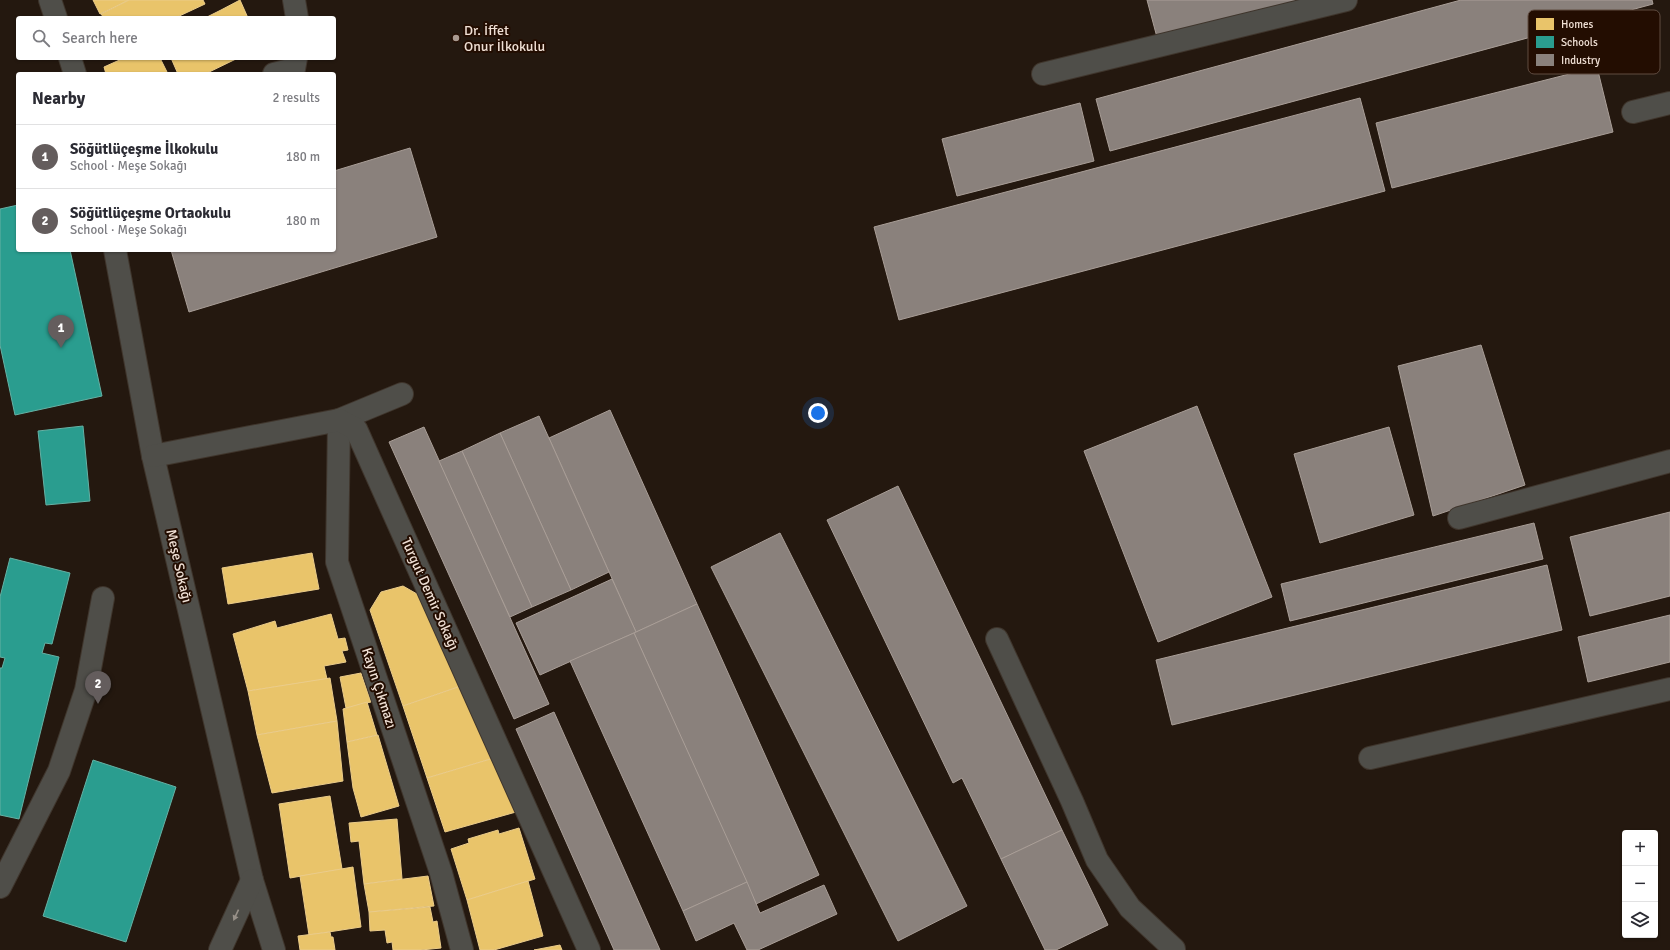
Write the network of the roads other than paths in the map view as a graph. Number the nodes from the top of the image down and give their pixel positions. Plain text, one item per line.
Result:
1 (50, 0) edge
2 (294, 0) edge
3 (1346, 0) edge
4 (55, 16) edge
5 (297, 16) edge
6 (71, 60) edge
7 (296, 60) edge
8 (74, 72) edge
9 (282, 72) edge
10 (1043, 74) dead end
11 (1670, 103) edge
12 (1633, 112) dead end
13 (115, 252) edge
14 (402, 394) dead end
15 (339, 420) junction
16 (153, 456) junction
17 (1670, 461) edge
18 (1459, 518) dead end
19 (103, 598) dead end
20 (998, 639) dead end
21 (1670, 689) edge
22 (1370, 758) dead end
23 (252, 880) junction
24 (0, 887) edge
25 (220, 950) edge
26 (274, 950) edge
27 (462, 950) edge
28 (589, 950) edge
29 (1172, 950) edge

1 - 4 street
2 - 5 street
3 - 10 street
6 - 8 street
7 - 9 street
11 - 12 street
13 - 16 street, Meşe Sokağı
14 - 15 street
15 - 16 street
15 - 27 street, Kayın Çıkmazı
15 - 28 street, Turgut Demir Sokağı
16 - 23 street, Meşe Sokağı
17 - 18 street
19 - 24 street
20 - 29 street
21 - 22 street
23 -> 25 street
23 - 26 street, Meşe Sokağı

